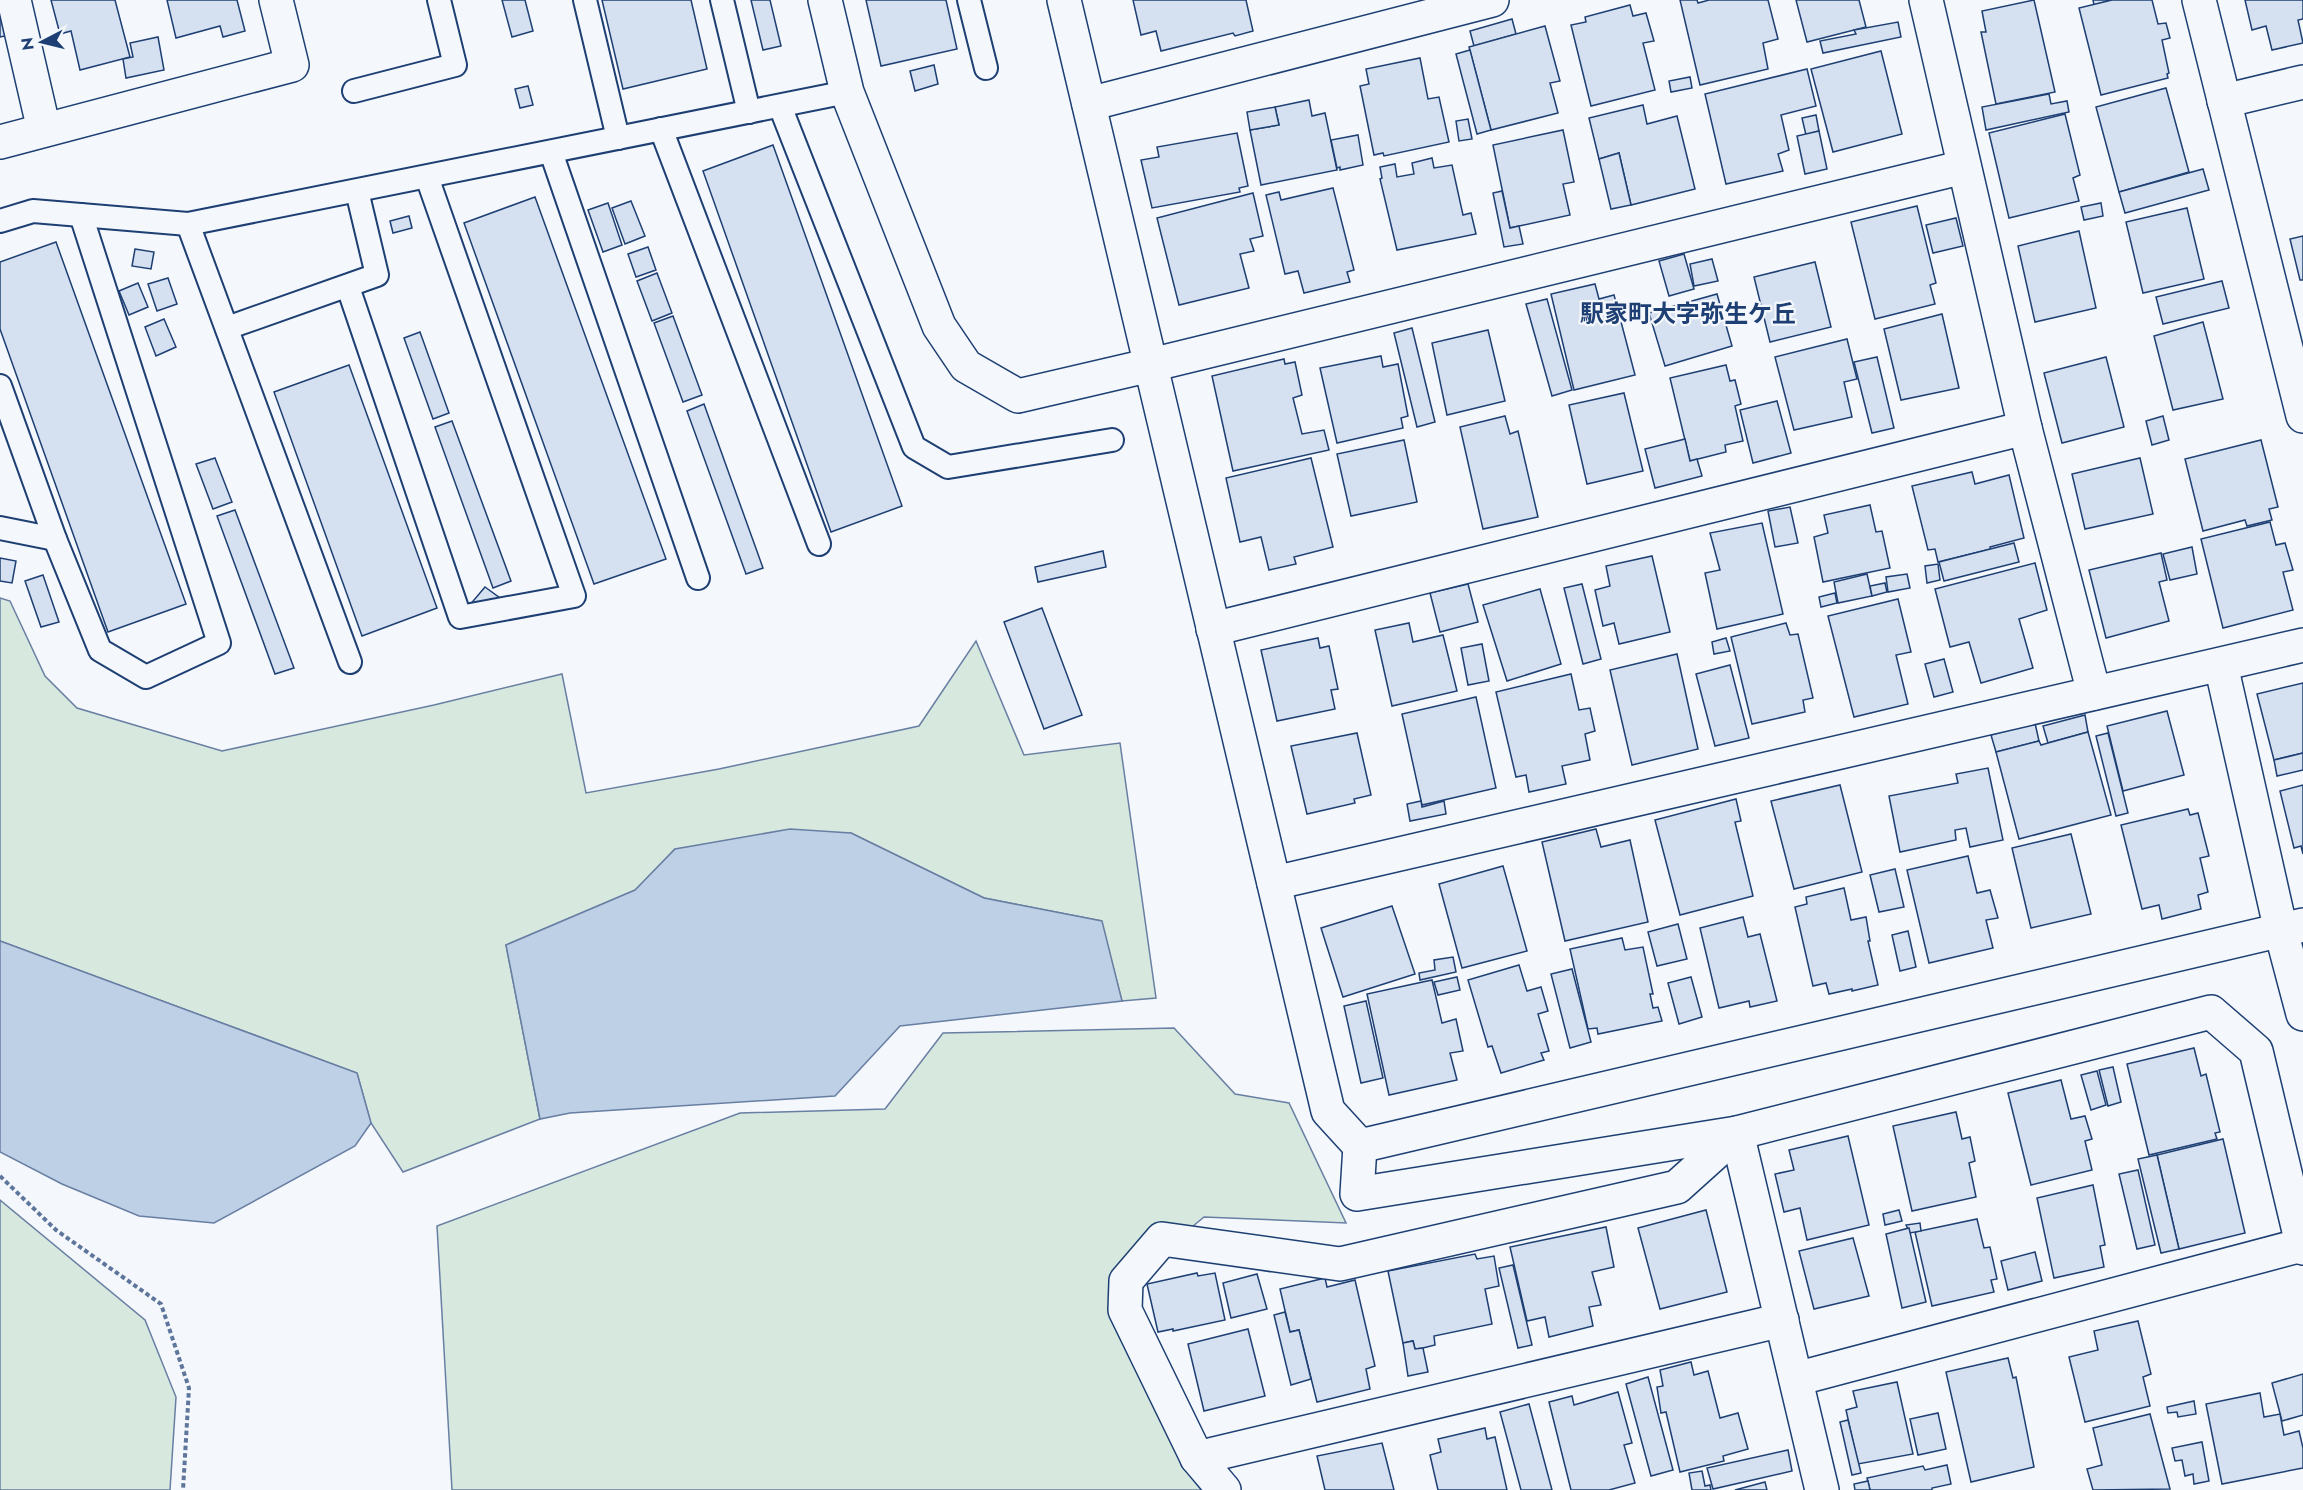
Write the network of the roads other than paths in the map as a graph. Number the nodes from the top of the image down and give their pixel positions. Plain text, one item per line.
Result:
1 (14, 0) edge
2 (276, 0) edge
3 (439, 0) edge
4 (585, 0) edge
5 (722, 0) edge
6 (825, 0) edge
7 (969, 0) edge
8 (1064, 0) edge
9 (1492, 0) edge
10 (1926, 0) edge
11 (2199, 0) edge
12 (986, 68) dead end
13 (2303, 82) edge
14 (354, 91) dead end
15 (847, 92) junction
16 (2224, 101) junction
17 (1089, 104) junction
18 (780, 106) junction
19 (749, 112) junction
20 (662, 129) junction
21 (44, 130) junction
22 (618, 138) junction
23 (0, 142) edge
24 (551, 152) junction
25 (1964, 167) junction
26 (427, 177) junction
27 (357, 191) junction
28 (81, 215) junction
29 (0, 221) edge
30 (188, 224) junction
31 (348, 287) junction
32 (227, 328) junction
33 (1151, 365) junction
34 (2297, 370) edge
35 (0, 386) edge
36 (2303, 416) edge
37 (2025, 428) junction
38 (1112, 440) dead end
39 (0, 528) edge
40 (54, 539) junction
41 (819, 544) dead end
42 (698, 578) dead end
43 (1213, 629) junction
44 (2303, 645) edge
45 (350, 663) dead end
46 (2221, 665) junction
47 (2094, 693) junction
48 (1274, 883) junction
49 (2292, 928) edge
50 (2303, 1014) edge
51 (1737, 1133) junction
52 (1360, 1146) junction
53 (2303, 1247) edge
54 (1782, 1320) junction
55 (1796, 1379) junction
56 (1197, 1458) junction
57 (1224, 1490) edge
58 (1822, 1490) edge

1 - 21 street
2 - 21 street
3 - 14 lane
4 - 22 lane
5 - 19 lane
6 - 15 street
7 - 12 lane
8 - 17 street
9 - 17 street
10 - 25 street
11 - 16 street
13 - 16 street
15 - 18 lane
15 - 33 street
16 - 34 street
17 - 33 street
18 - 19 lane
18 - 38 lane
19 - 20 lane
20 - 22 lane
20 - 41 lane
21 - 23 street
22 - 24 lane
24 - 26 lane
24 - 42 lane
25 - 33 street
25 - 37 street
26 - 27 lane
26 - 31 lane
27 - 30 lane
27 - 31 lane
28 - 29 lane
28 - 30 lane
28 - 40 lane
30 - 32 lane
31 - 32 lane
32 - 45 lane
33 - 43 street
34 - 36 street
35 - 40 lane
37 - 43 street
37 - 47 street
39 - 40 lane
43 - 48 street
44 - 46 street
46 - 47 street
46 - 49 street
47 - 48 street
48 - 52 street
49 - 50 street
49 - 52 street
51 - 52 street
51 - 53 street
51 - 54 street
51 - 56 street
53 - 55 street
54 - 55 street
54 - 56 street
55 - 58 street
56 - 57 street

